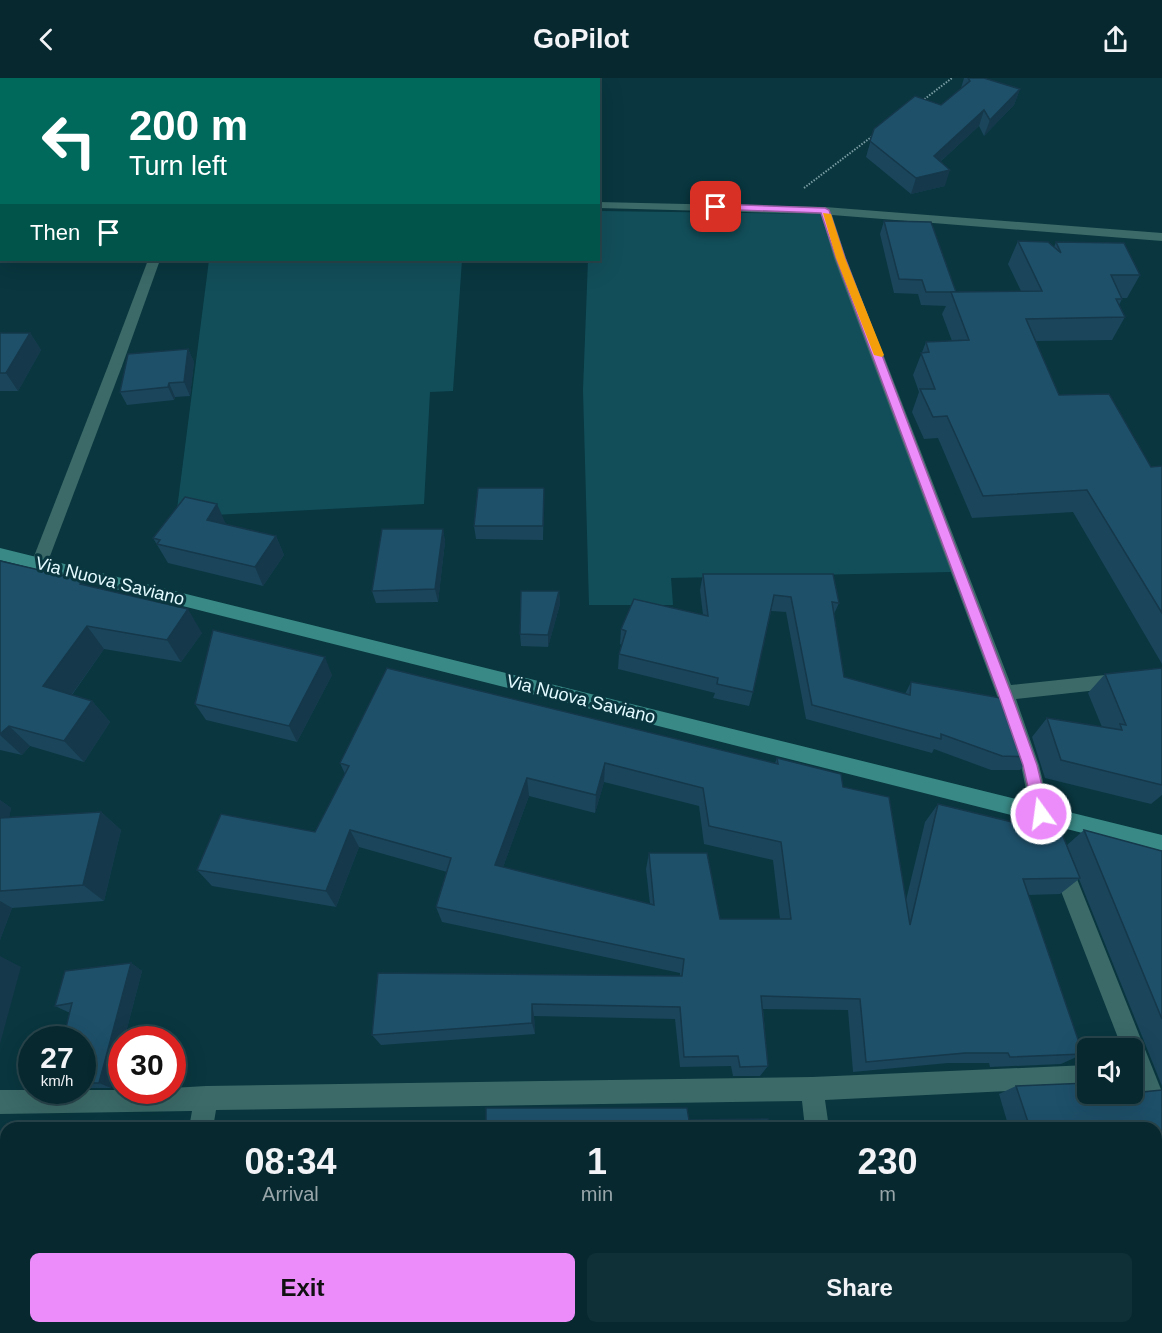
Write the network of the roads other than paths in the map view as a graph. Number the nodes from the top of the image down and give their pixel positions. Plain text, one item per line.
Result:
1 (600, 205) edge
2 (825, 210) junction
3 (1162, 237) edge
4 (154, 261) edge
5 (0, 554) edge
6 (39, 564) junction
7 (1162, 676) edge
8 (1005, 693) junction
9 (1041, 814) junction
10 (1162, 844) edge
11 (1125, 1038) edge
12 (1077, 1077) edge
13 (1143, 1083) edge
14 (812, 1089) junction
15 (206, 1098) junction
16 (0, 1102) edge
17 (1162, 1121) edge
18 (202, 1122) edge
19 (816, 1122) edge

1 - 2 street
2 - 3 street
2 - 8 street
4 - 6 street
5 - 6 main road, Via Nuova Saviano
6 - 9 main road, Via Nuova Saviano
7 - 8 street
8 - 9 street
9 - 10 main road, Via Nuova Saviano
9 - 11 street
12 - 14 street
13 - 17 street
14 - 15 street
14 - 19 street
15 - 16 street
15 - 18 street

